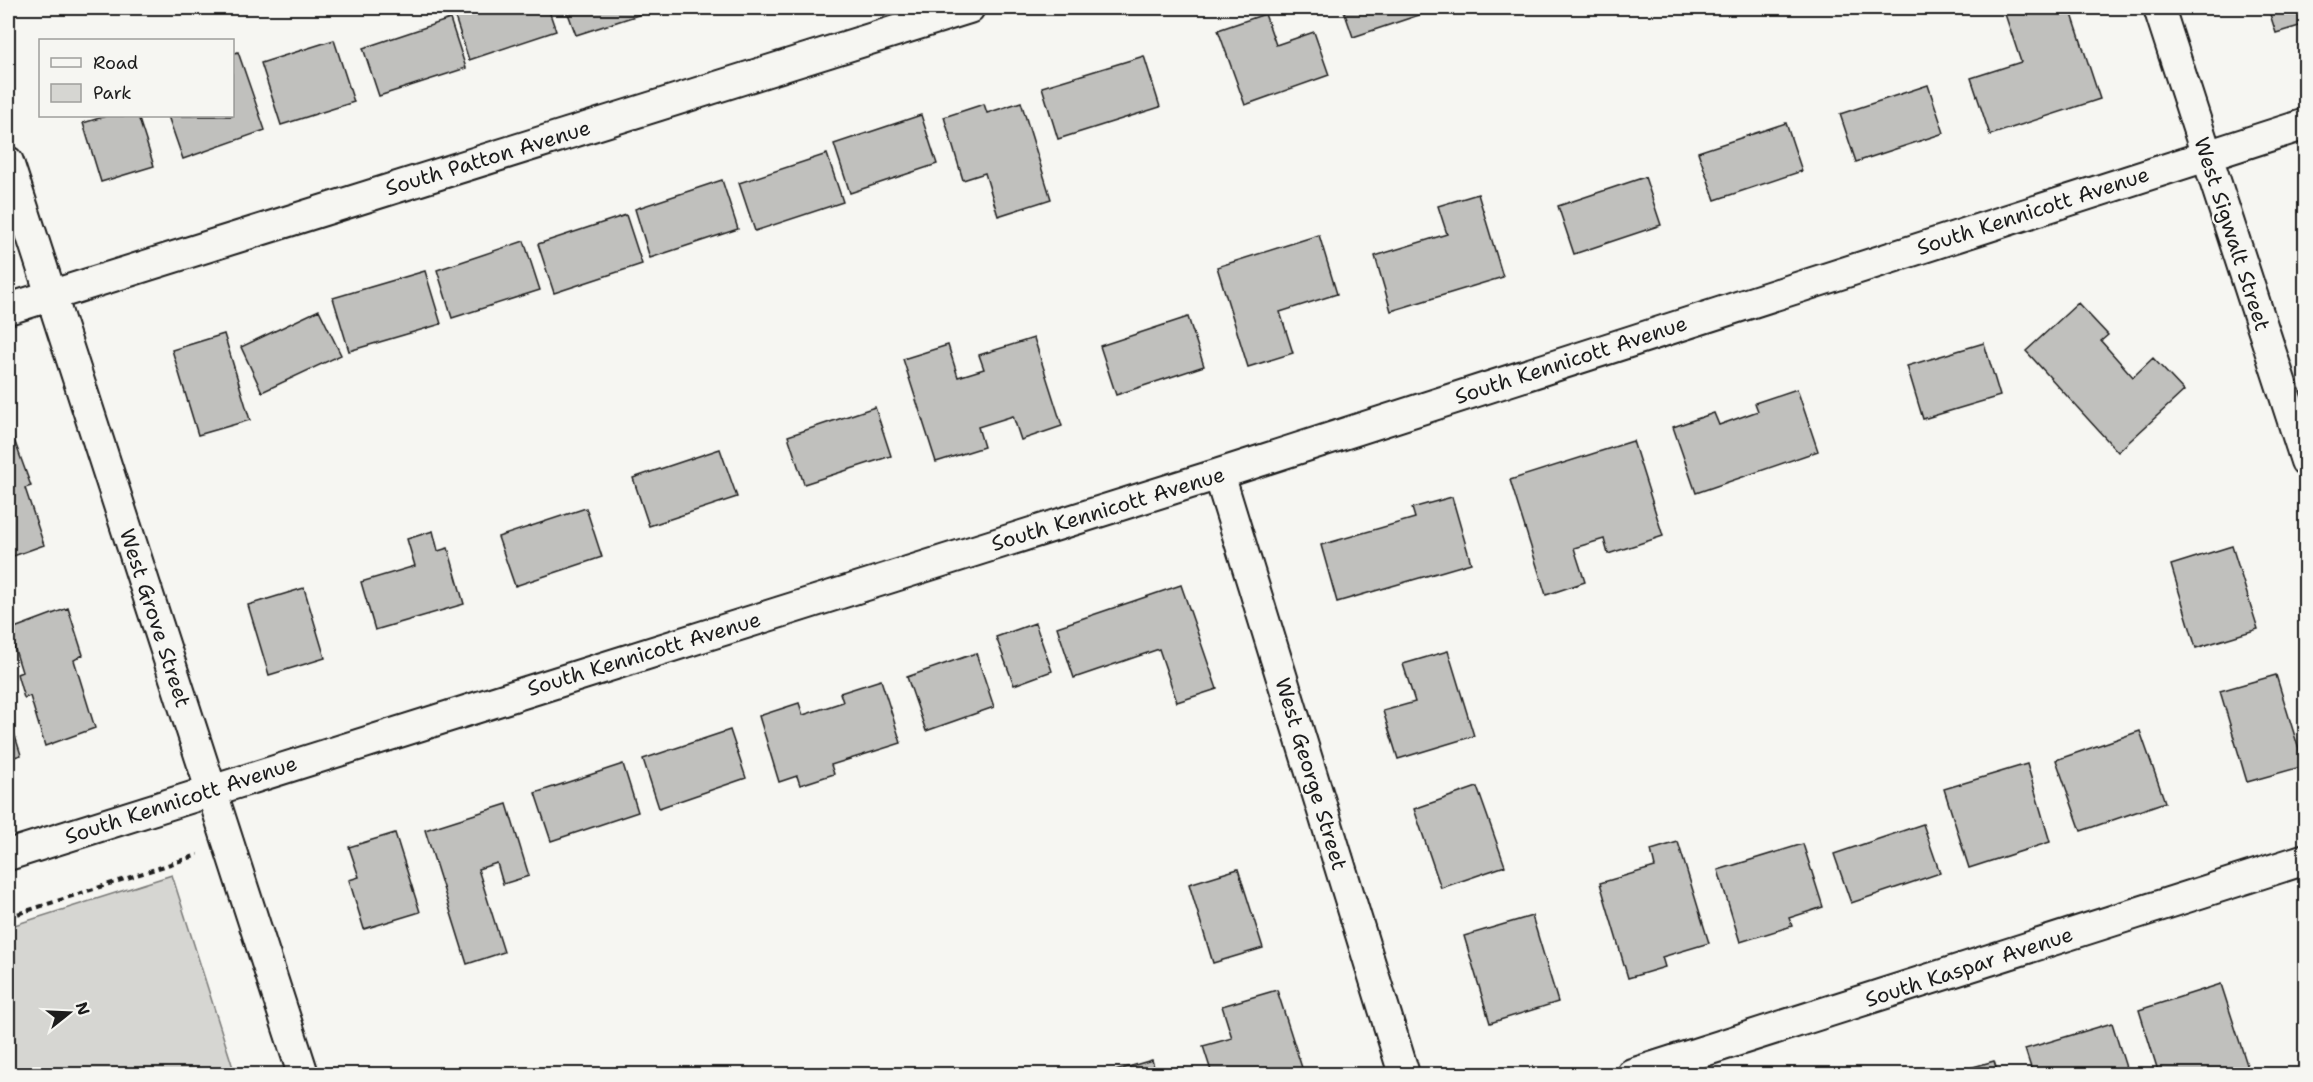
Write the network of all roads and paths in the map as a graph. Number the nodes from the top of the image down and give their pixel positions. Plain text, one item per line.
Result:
1 (969, 8) edge
2 (2159, 8) edge
3 (2306, 124) edge
4 (2206, 155) junction
5 (8, 162) edge
6 (50, 296) junction
7 (8, 309) edge
8 (2306, 460) edge
9 (1219, 474) junction
10 (212, 790) junction
11 (207, 851) dead end
12 (8, 855) edge
13 (2306, 859) edge
14 (8, 916) edge
15 (303, 1074) edge
16 (1404, 1074) edge
17 (1632, 1074) edge

1 - 6 street, South Patton Avenue
2 - 4 street, West Sigwalt Street
3 - 4 street, South Kennicott Avenue
4 - 8 street, West Sigwalt Street
4 - 9 street, South Kennicott Avenue
5 - 6 street, West Grove Street
6 - 7 street, South Patton Avenue
6 - 10 street, West Grove Street
9 - 10 street, South Kennicott Avenue
9 - 16 street, West George Street
10 - 12 street, South Kennicott Avenue
10 - 15 street, West Grove Street
11 - 14 path
13 - 17 street, South Kaspar Avenue

